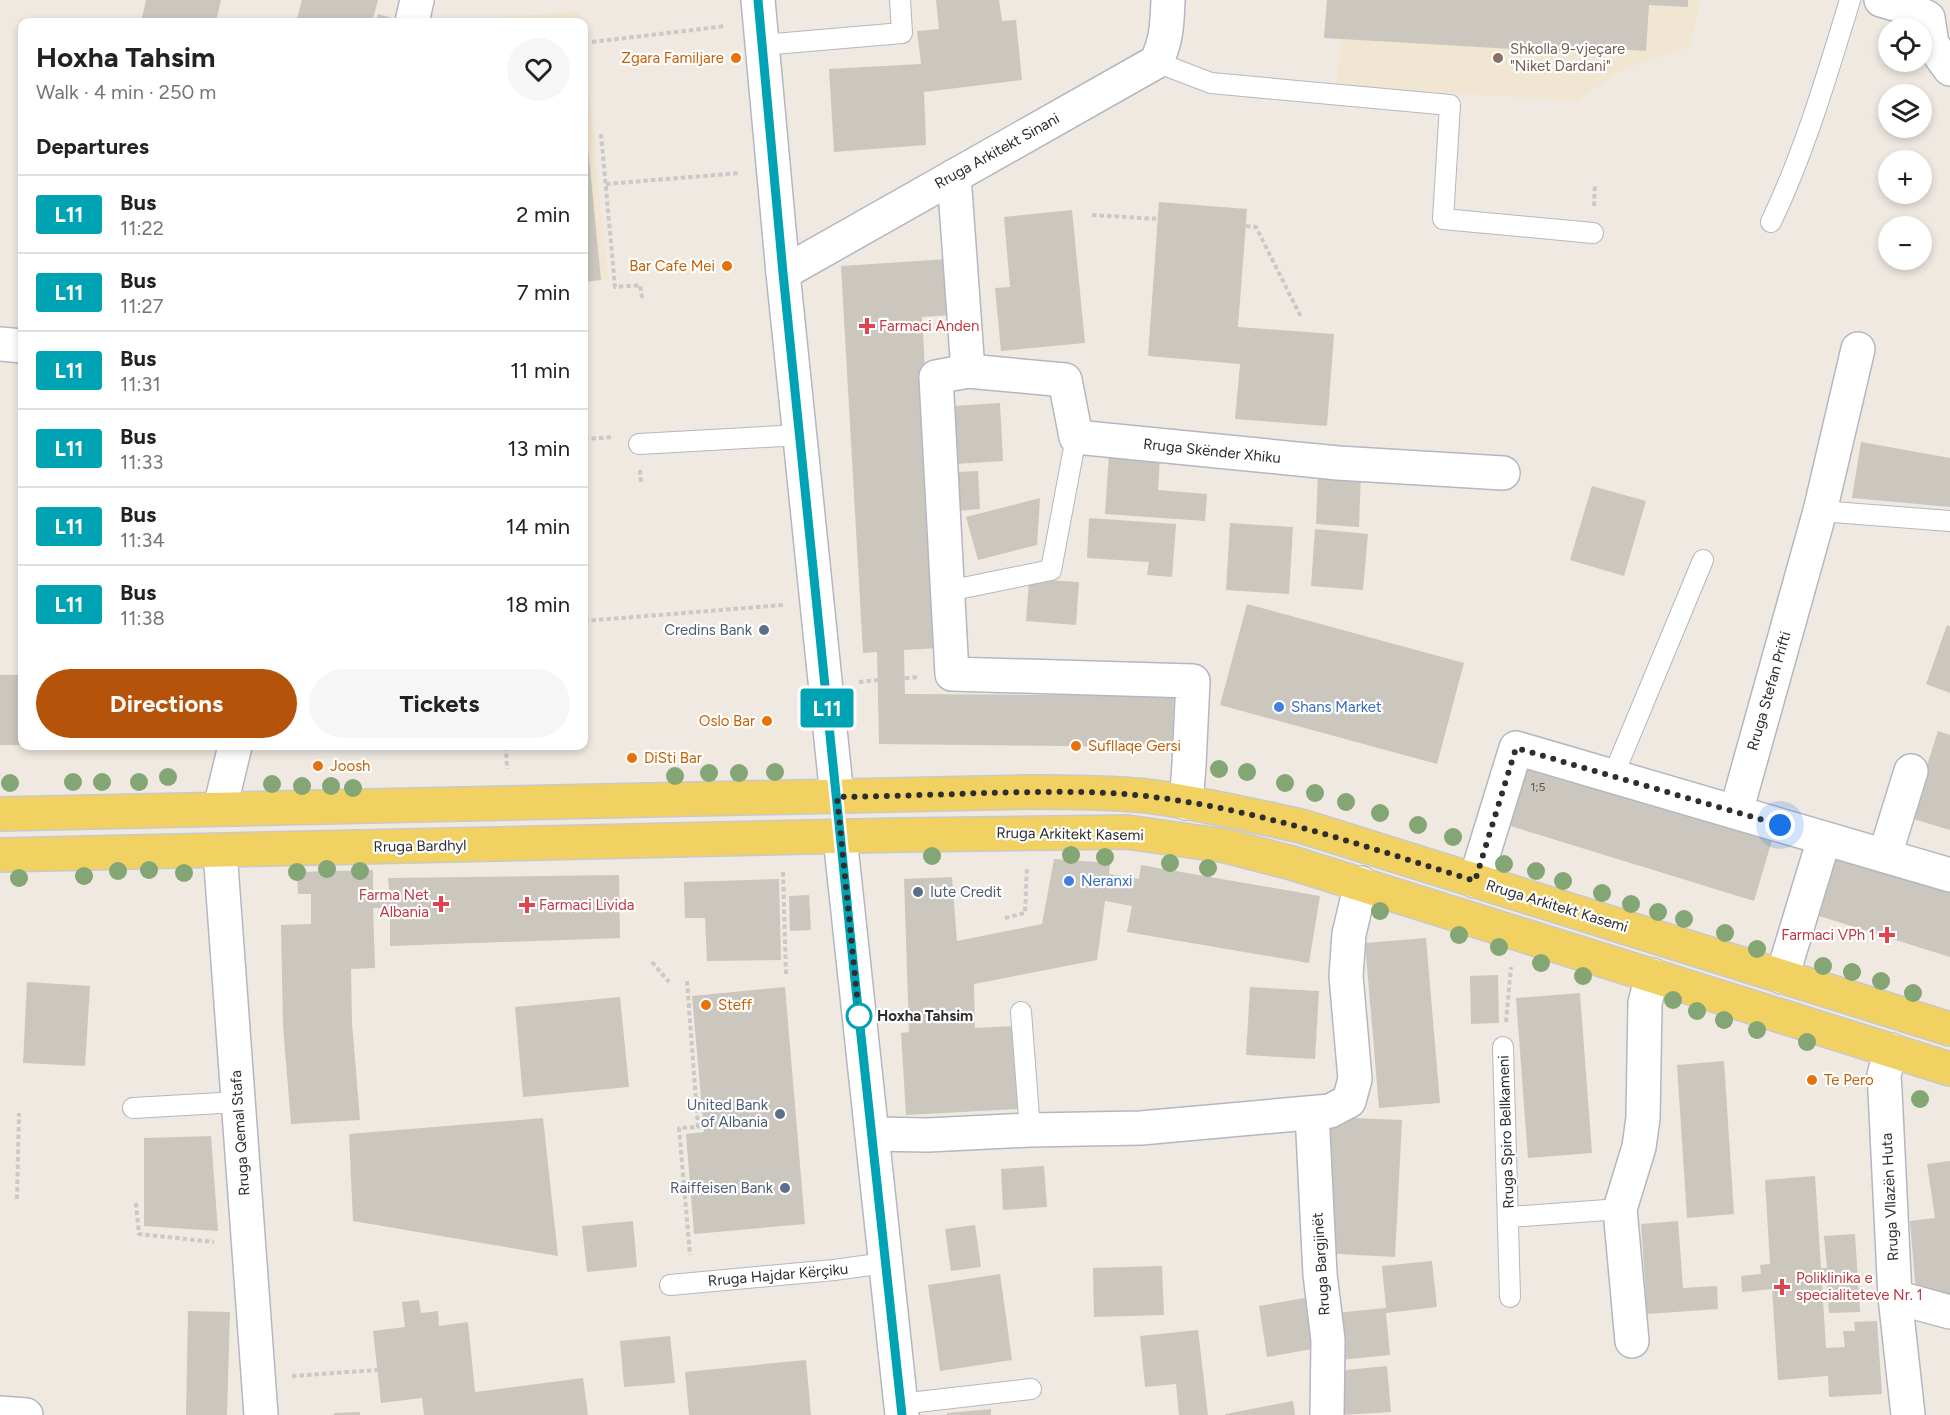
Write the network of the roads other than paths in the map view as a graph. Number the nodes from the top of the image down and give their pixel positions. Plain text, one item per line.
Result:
1 (417, 0) edge
2 (900, 0) edge
3 (1168, 0) edge
4 (1850, 0) edge
5 (1881, 0) edge
6 (413, 18) edge
7 (760, 22) edge
8 (1156, 62) junction
9 (1950, 69) edge
10 (954, 176) junction
11 (1771, 222) dead end
12 (1593, 233) dead end
13 (783, 273) junction
14 (0, 344) edge
15 (18, 346) edge
16 (1858, 349) dead end
17 (968, 371) junction
18 (800, 435) junction
19 (1076, 437) junction
20 (639, 444) dead end
21 (1503, 473) dead end
22 (1820, 511) junction
23 (1950, 521) edge
24 (1703, 560) dead end
25 (948, 591) junction
26 (234, 750) edge
27 (1911, 771) dead end
28 (1613, 776) junction
29 (837, 797) junction
30 (1186, 803) junction
31 (220, 808) junction
32 (1736, 812) junction
33 (0, 814) edge
34 (840, 837) junction
35 (1824, 839) junction
36 (220, 851) junction
37 (0, 855) edge
38 (1885, 855) junction
39 (1950, 875) edge
40 (1475, 881) junction
41 (1361, 883) junction
42 (1652, 975) junction
43 (1782, 977) junction
44 (1021, 1012) dead end
45 (1950, 1029) edge
46 (1503, 1047) road end
47 (1891, 1050) junction
48 (1950, 1069) edge
49 (238, 1102) junction
50 (133, 1108) dead end
51 (1312, 1113) junction
52 (1030, 1130) junction
53 (872, 1134) junction
54 (1620, 1209) junction
55 (1509, 1217) junction
56 (885, 1263) junction
57 (670, 1285) dead end
58 (1510, 1297) dead end
59 (1895, 1297) junction
60 (1950, 1312) edge
61 (1632, 1341) dead end
62 (1031, 1389) dead end
63 (901, 1409) edge
64 (0, 1413) edge
65 (26, 1415) edge
66 (261, 1415) edge
67 (1327, 1415) edge
68 (1908, 1415) edge

1 - 6 street
2 - 7 lane
3 - 8 street
4 - 11 lane
5 - 9 street
7 - 13 street
8 - 10 street, Rruga Arkitekt Sinani
8 - 12 lane
10 - 13 street, Rruga Arkitekt Sinani
10 - 17 street
13 - 18 street
14 - 15 street
16 - 22 street, Rruga Stefan Prifti
17 - 19 street
17 - 25 street
18 - 20 lane
18 - 29 street
19 - 21 street, Rruga Skënder Xhiku
19 - 25 lane
22 - 23 lane
22 - 32 street, Rruga Stefan Prifti
24 - 28 lane
25 - 30 street
26 - 31 street
27 - 38 street
28 - 32 street
28 - 40 street
29 - 30 main road, Rruga Arkitekt Kasemi
29 - 31 main road
29 - 34 main road
30 - 40 main road, Rruga Arkitekt Kasemi
31 - 33 main road
32 - 35 street
34 - 36 main road, Rruga Bardhyl
34 - 41 main road, Rruga Arkitekt Kasemi
34 - 53 street
35 - 38 street
35 - 43 street
36 - 37 main road, Rruga Bardhyl
36 - 49 street, Rruga Qemal Stafa
38 - 39 street
40 - 43 main road, Rruga Arkitekt Kasemi
41 - 42 main road, Rruga Arkitekt Kasemi
41 - 51 street
42 - 47 main road, Rruga Arkitekt Kasemi
42 - 54 street
43 - 45 main road, Rruga Arkitekt Kasemi
44 - 52 lane
46 - 55 lane, Rruga Spiro Bellkameni
47 - 48 main road, Rruga Arkitekt Kasemi
47 - 59 street, Rruga Vllazën Huta
49 - 50 lane
49 - 66 street, Rruga Qemal Stafa
51 - 52 street
51 - 67 street, Rruga Bargjinët
52 - 53 street
53 - 56 street
54 - 55 lane, Rruga Spiro Bellkameni
54 - 61 street
55 - 58 lane, Rruga Spiro Bellkameni
56 - 57 lane, Rruga Hajdar Kërçiku
56 - 63 street
59 - 60 street
59 - 68 street, Rruga Vllazën Huta
62 - 63 lane
64 - 65 street

